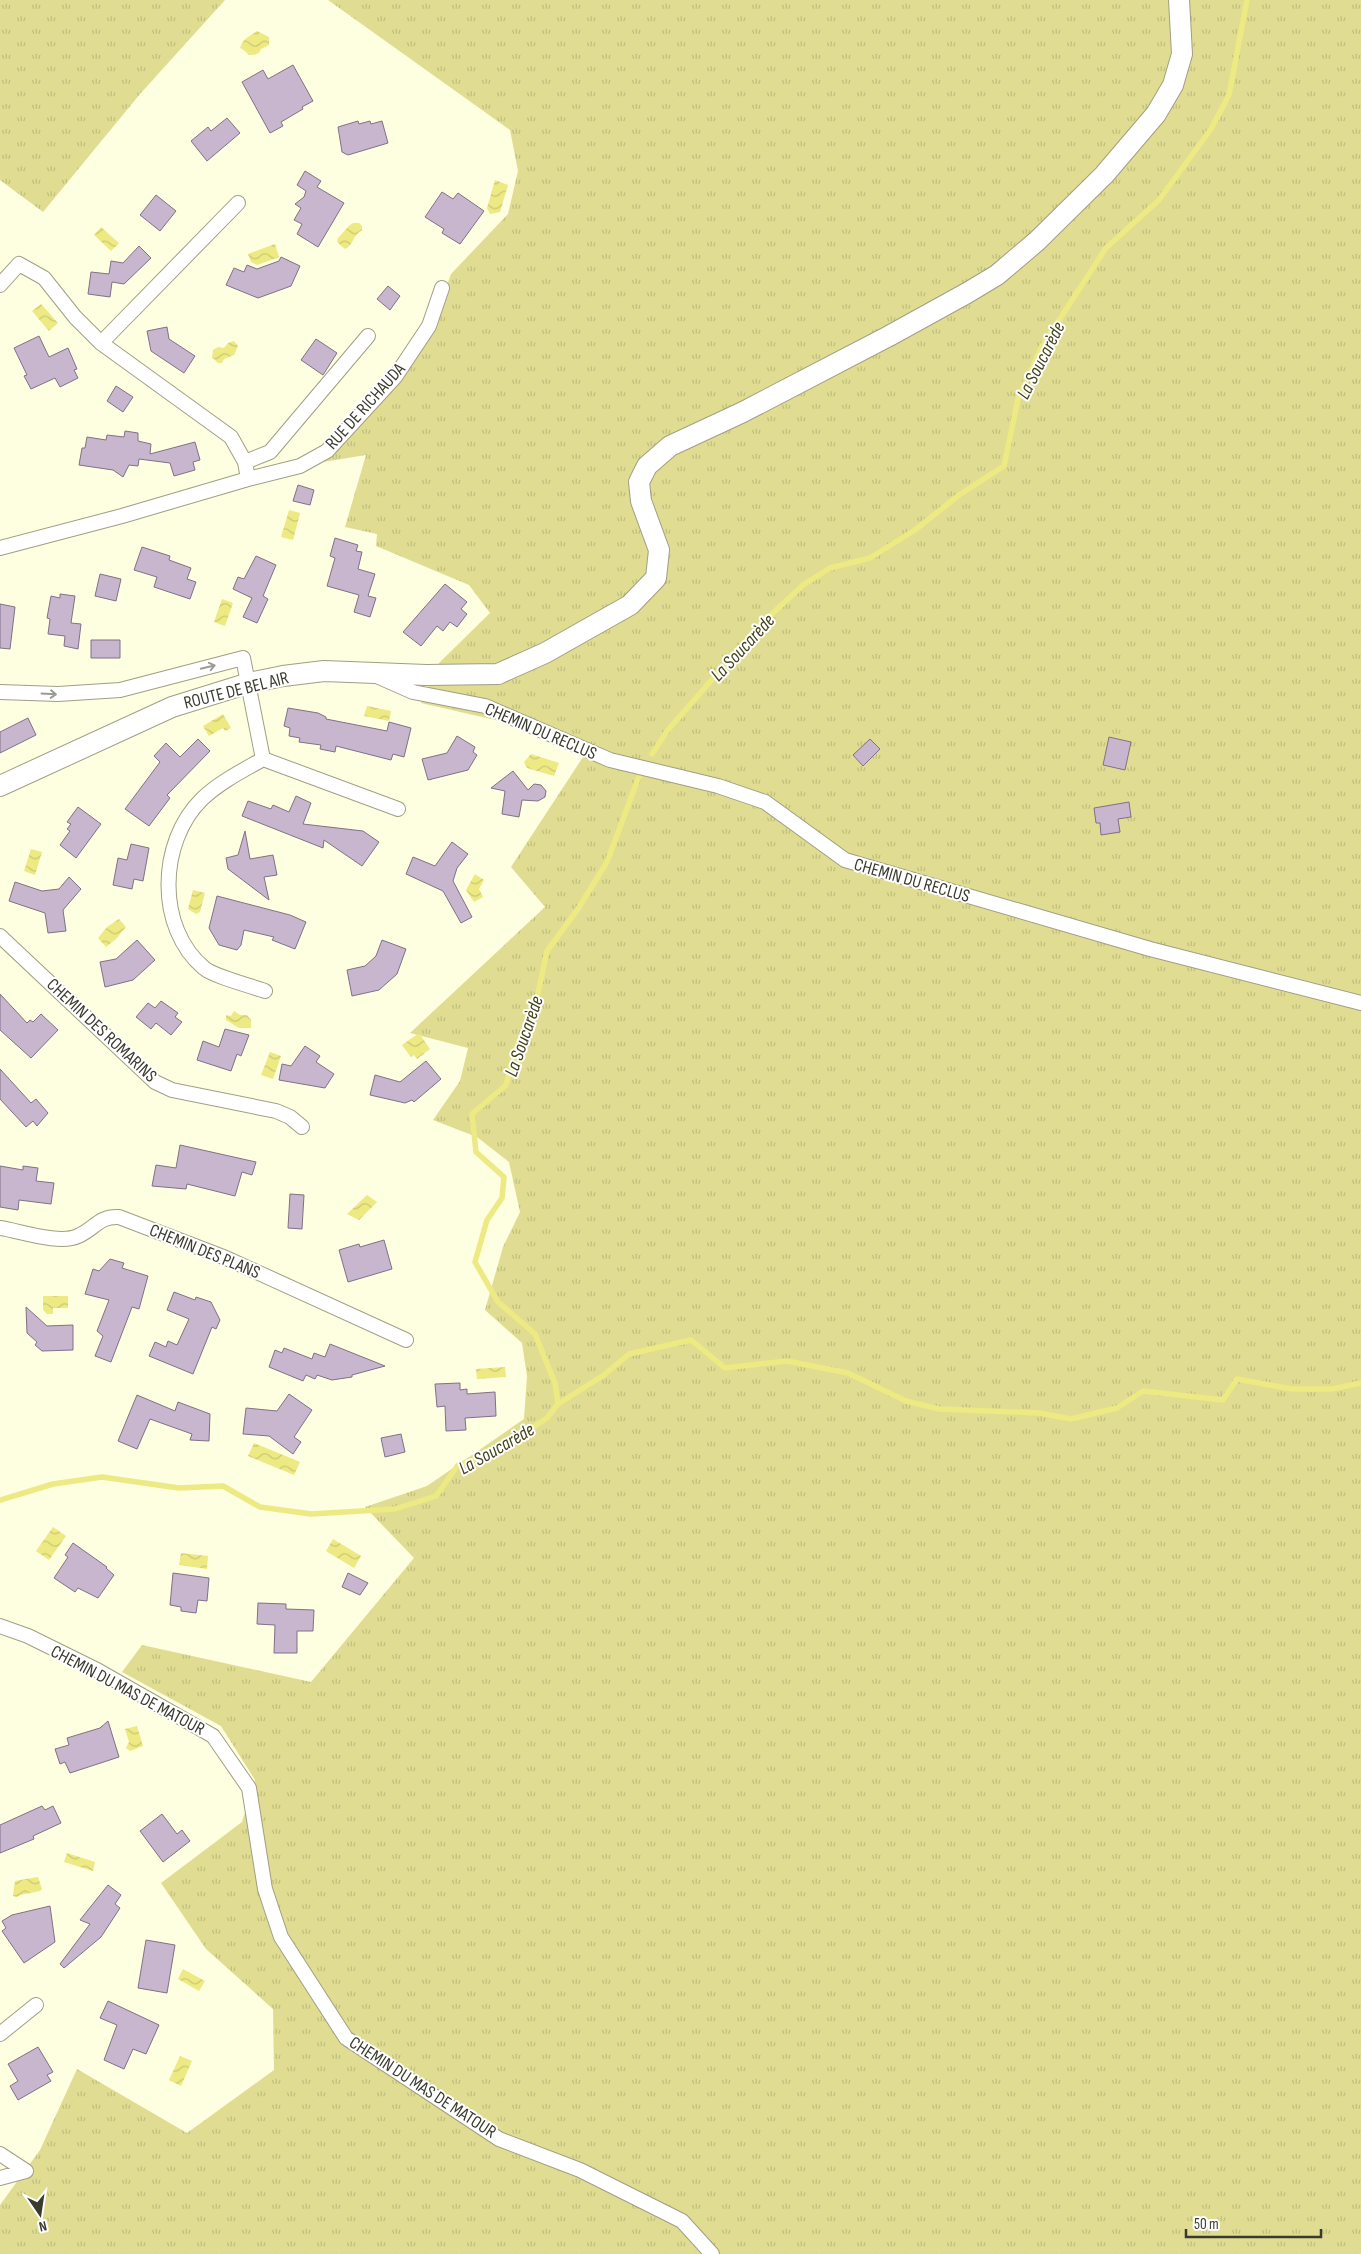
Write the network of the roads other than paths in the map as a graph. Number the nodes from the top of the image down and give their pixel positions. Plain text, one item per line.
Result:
1 (1179, 0) edge
2 (238, 203) dead end
3 (0, 285) edge
4 (442, 288) dead end
5 (368, 336) dead end
6 (101, 343) junction
7 (245, 462) junction
8 (248, 479) junction
9 (0, 548) edge
10 (371, 674) junction
11 (249, 683) junction
12 (0, 692) edge
13 (263, 759) junction
14 (0, 786) edge
15 (398, 809) dead end
16 (0, 936) edge
17 (265, 991) dead end
18 (1361, 1003) edge
19 (302, 1127) dead end
20 (0, 1228) edge
21 (406, 1340) dead end
22 (0, 1626) edge
23 (36, 2005) dead end
24 (0, 2034) edge
25 (0, 2154) edge
26 (0, 2178) edge
27 (712, 2254) edge

1 - 10 street, ROUTE DE BEL AIR
2 - 6 street
3 - 6 street
4 - 8 street, RUE DE RICHAUDA
5 - 7 street
6 - 7 street
7 - 8 street
8 - 9 street, RUE DE RICHAUDA
10 - 11 street, ROUTE DE BEL AIR
10 - 18 street, CHEMIN DU RECLUS
12 -> 11 street
11 - 13 street
11 - 14 street, ROUTE DE BEL AIR
13 - 15 street
13 - 17 street
16 - 19 street, CHEMIN DES ROMARINS
20 - 21 street, CHEMIN DES PLANS
22 - 27 street, CHEMIN DU MAS DE MATOUR
23 - 24 street
25 - 26 street

